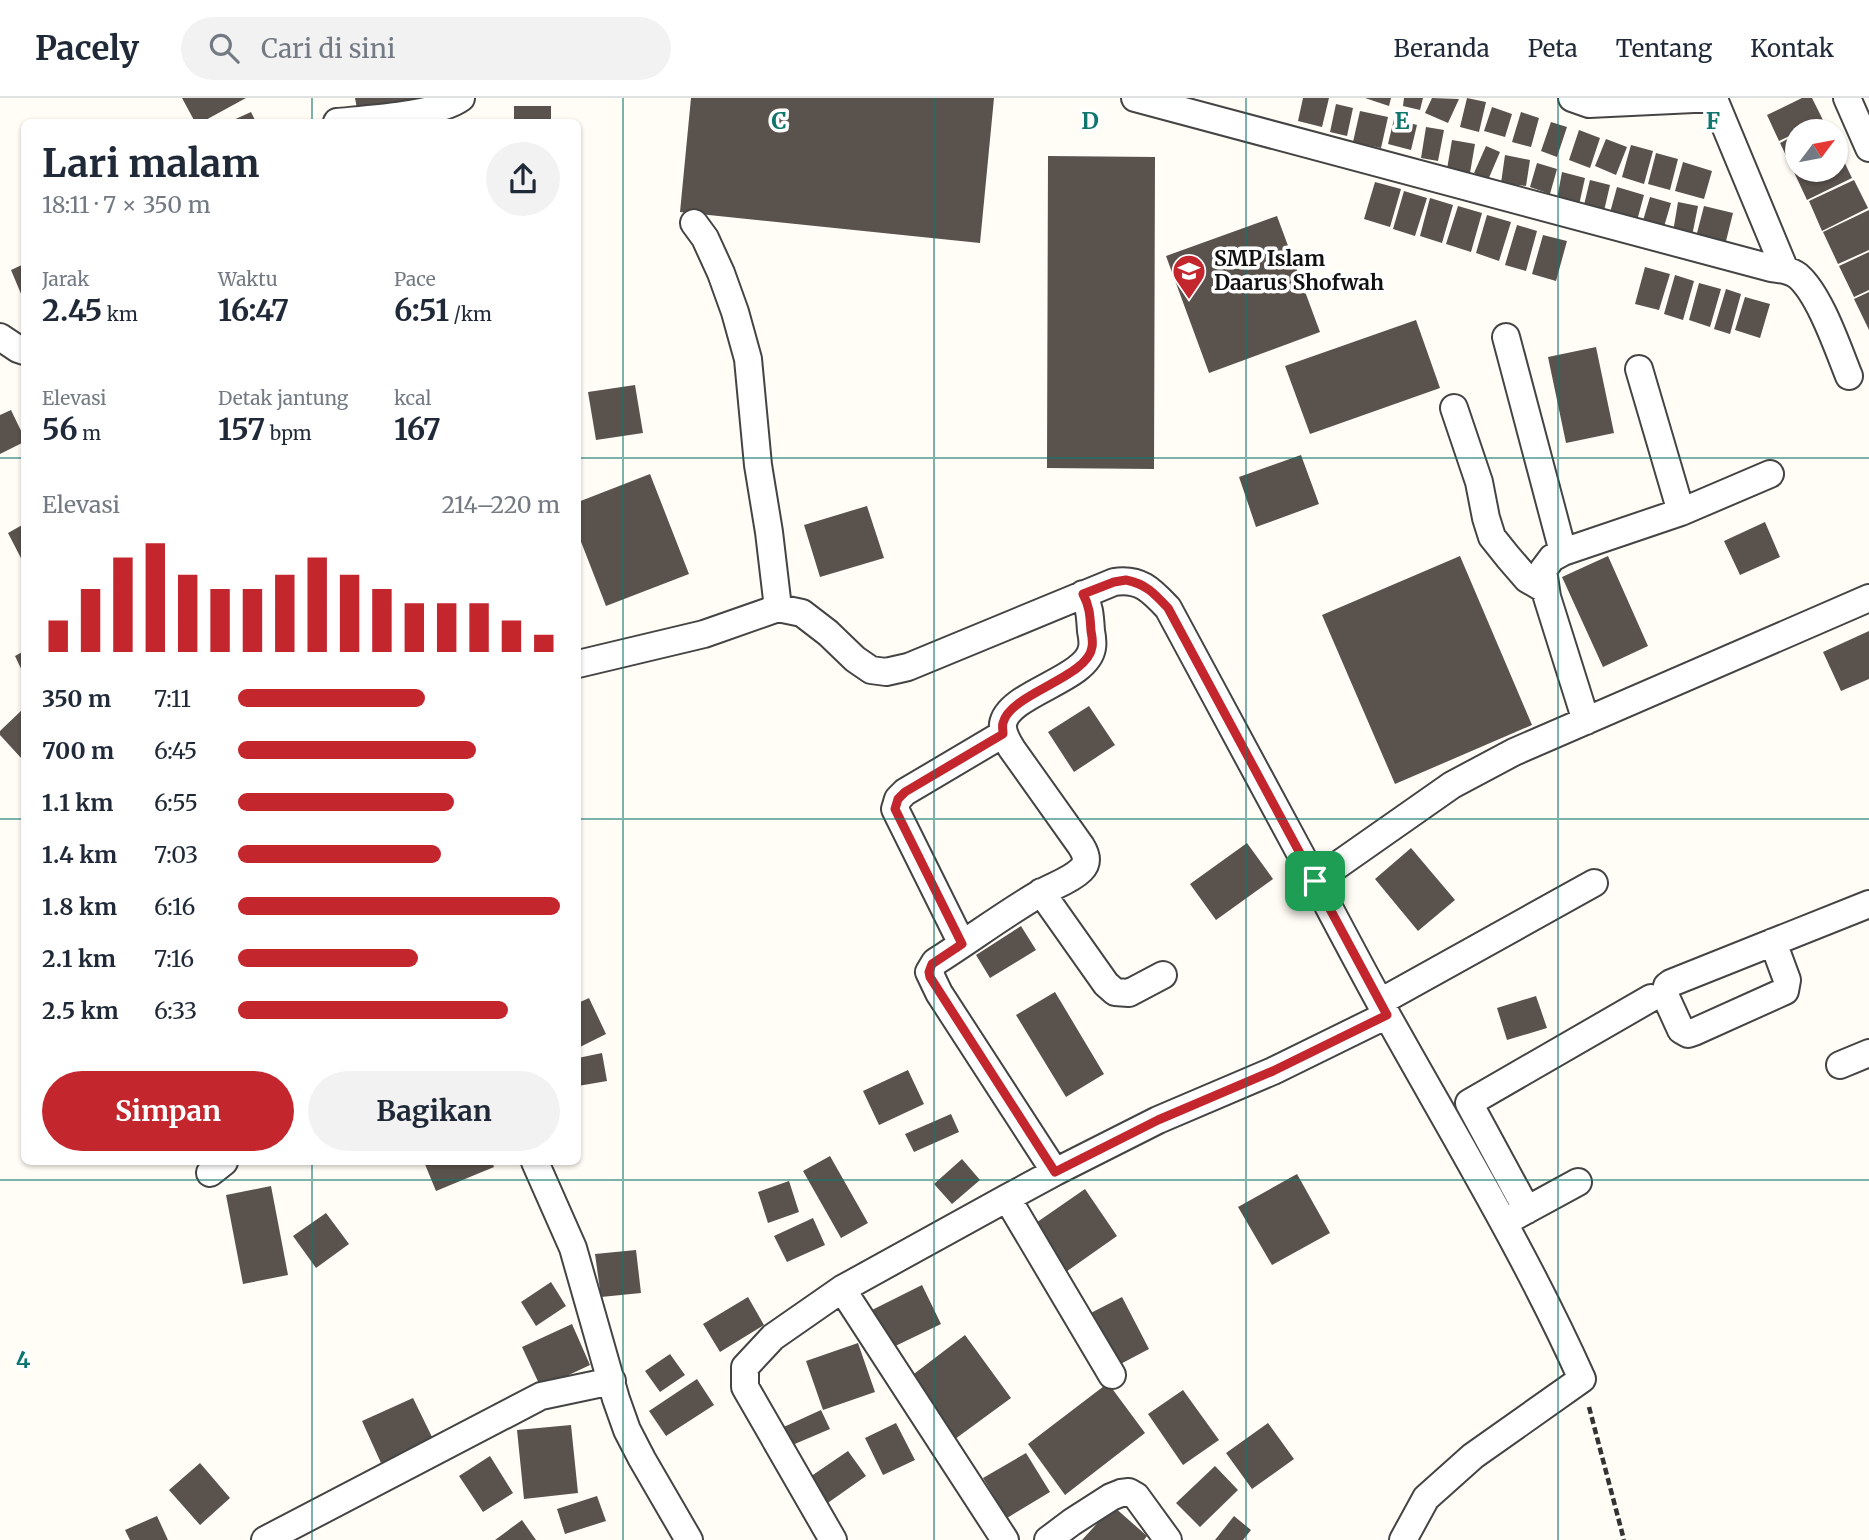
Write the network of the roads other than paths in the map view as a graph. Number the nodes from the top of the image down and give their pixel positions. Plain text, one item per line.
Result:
1 (461, 98) edge
2 (1135, 98) edge
3 (1572, 98) edge
4 (1714, 98) edge
5 (1847, 98) edge
6 (362, 119) edge
7 (1869, 148) edge
8 (694, 223) dead end
9 (1785, 270) junction
10 (0, 337) edge
11 (1506, 337) dead end
12 (21, 350) edge
13 (1640, 369) dead end
14 (1849, 376) dead end
15 (1454, 408) dead end
16 (1770, 474) dead end
17 (1681, 512) junction
18 (1563, 552) junction
19 (1546, 590) junction
20 (1083, 594) junction
21 (1869, 598) edge
22 (778, 608) junction
23 (581, 663) edge
24 (1586, 720) junction
25 (1003, 734) junction
26 (1315, 881) junction
27 (1594, 883) dead end
28 (1041, 892) junction
29 (1869, 904) edge
30 (1773, 942) junction
31 (962, 944) junction
32 (1163, 975) dead end
33 (1651, 998) dead end
34 (1384, 1008) junction
35 (1869, 1053) edge
36 (1840, 1065) dead end
37 (536, 1165) edge
38 (1055, 1172) junction
39 (1578, 1182) dead end
40 (1007, 1198) junction
41 (1515, 1216) junction
42 (842, 1289) junction
43 (1112, 1375) dead end
44 (612, 1381) junction
45 (265, 1540) edge
46 (689, 1540) edge
47 (833, 1540) edge
48 (1004, 1540) edge
49 (1048, 1540) edge
50 (1168, 1540) edge
51 (1403, 1540) edge

1 - 6 street
2 - 9 street
3 - 4 street
4 - 9 street
5 - 7 street
8 - 22 street
9 - 14 street
10 - 12 street
11 - 18 street
13 - 17 street
15 - 19 street
16 - 17 street
17 - 18 street
18 - 19 street
19 - 24 street
20 - 22 street
20 - 25 street
20 - 26 street
21 - 24 street
22 - 23 street
24 - 26 street
25 - 28 street
25 - 31 street
26 - 34 street
27 - 34 street
28 - 31 street
28 - 32 street
29 - 30 street
30 - 30 street
31 - 38 street
33 - 41 street
34 - 38 street
34 - 41 street
35 - 36 street
37 - 44 street
38 - 40 street
39 - 41 street
40 - 42 street
40 - 43 street
41 - 51 street
42 - 47 street
42 - 48 street
44 - 45 street
44 - 46 street
49 - 50 street

